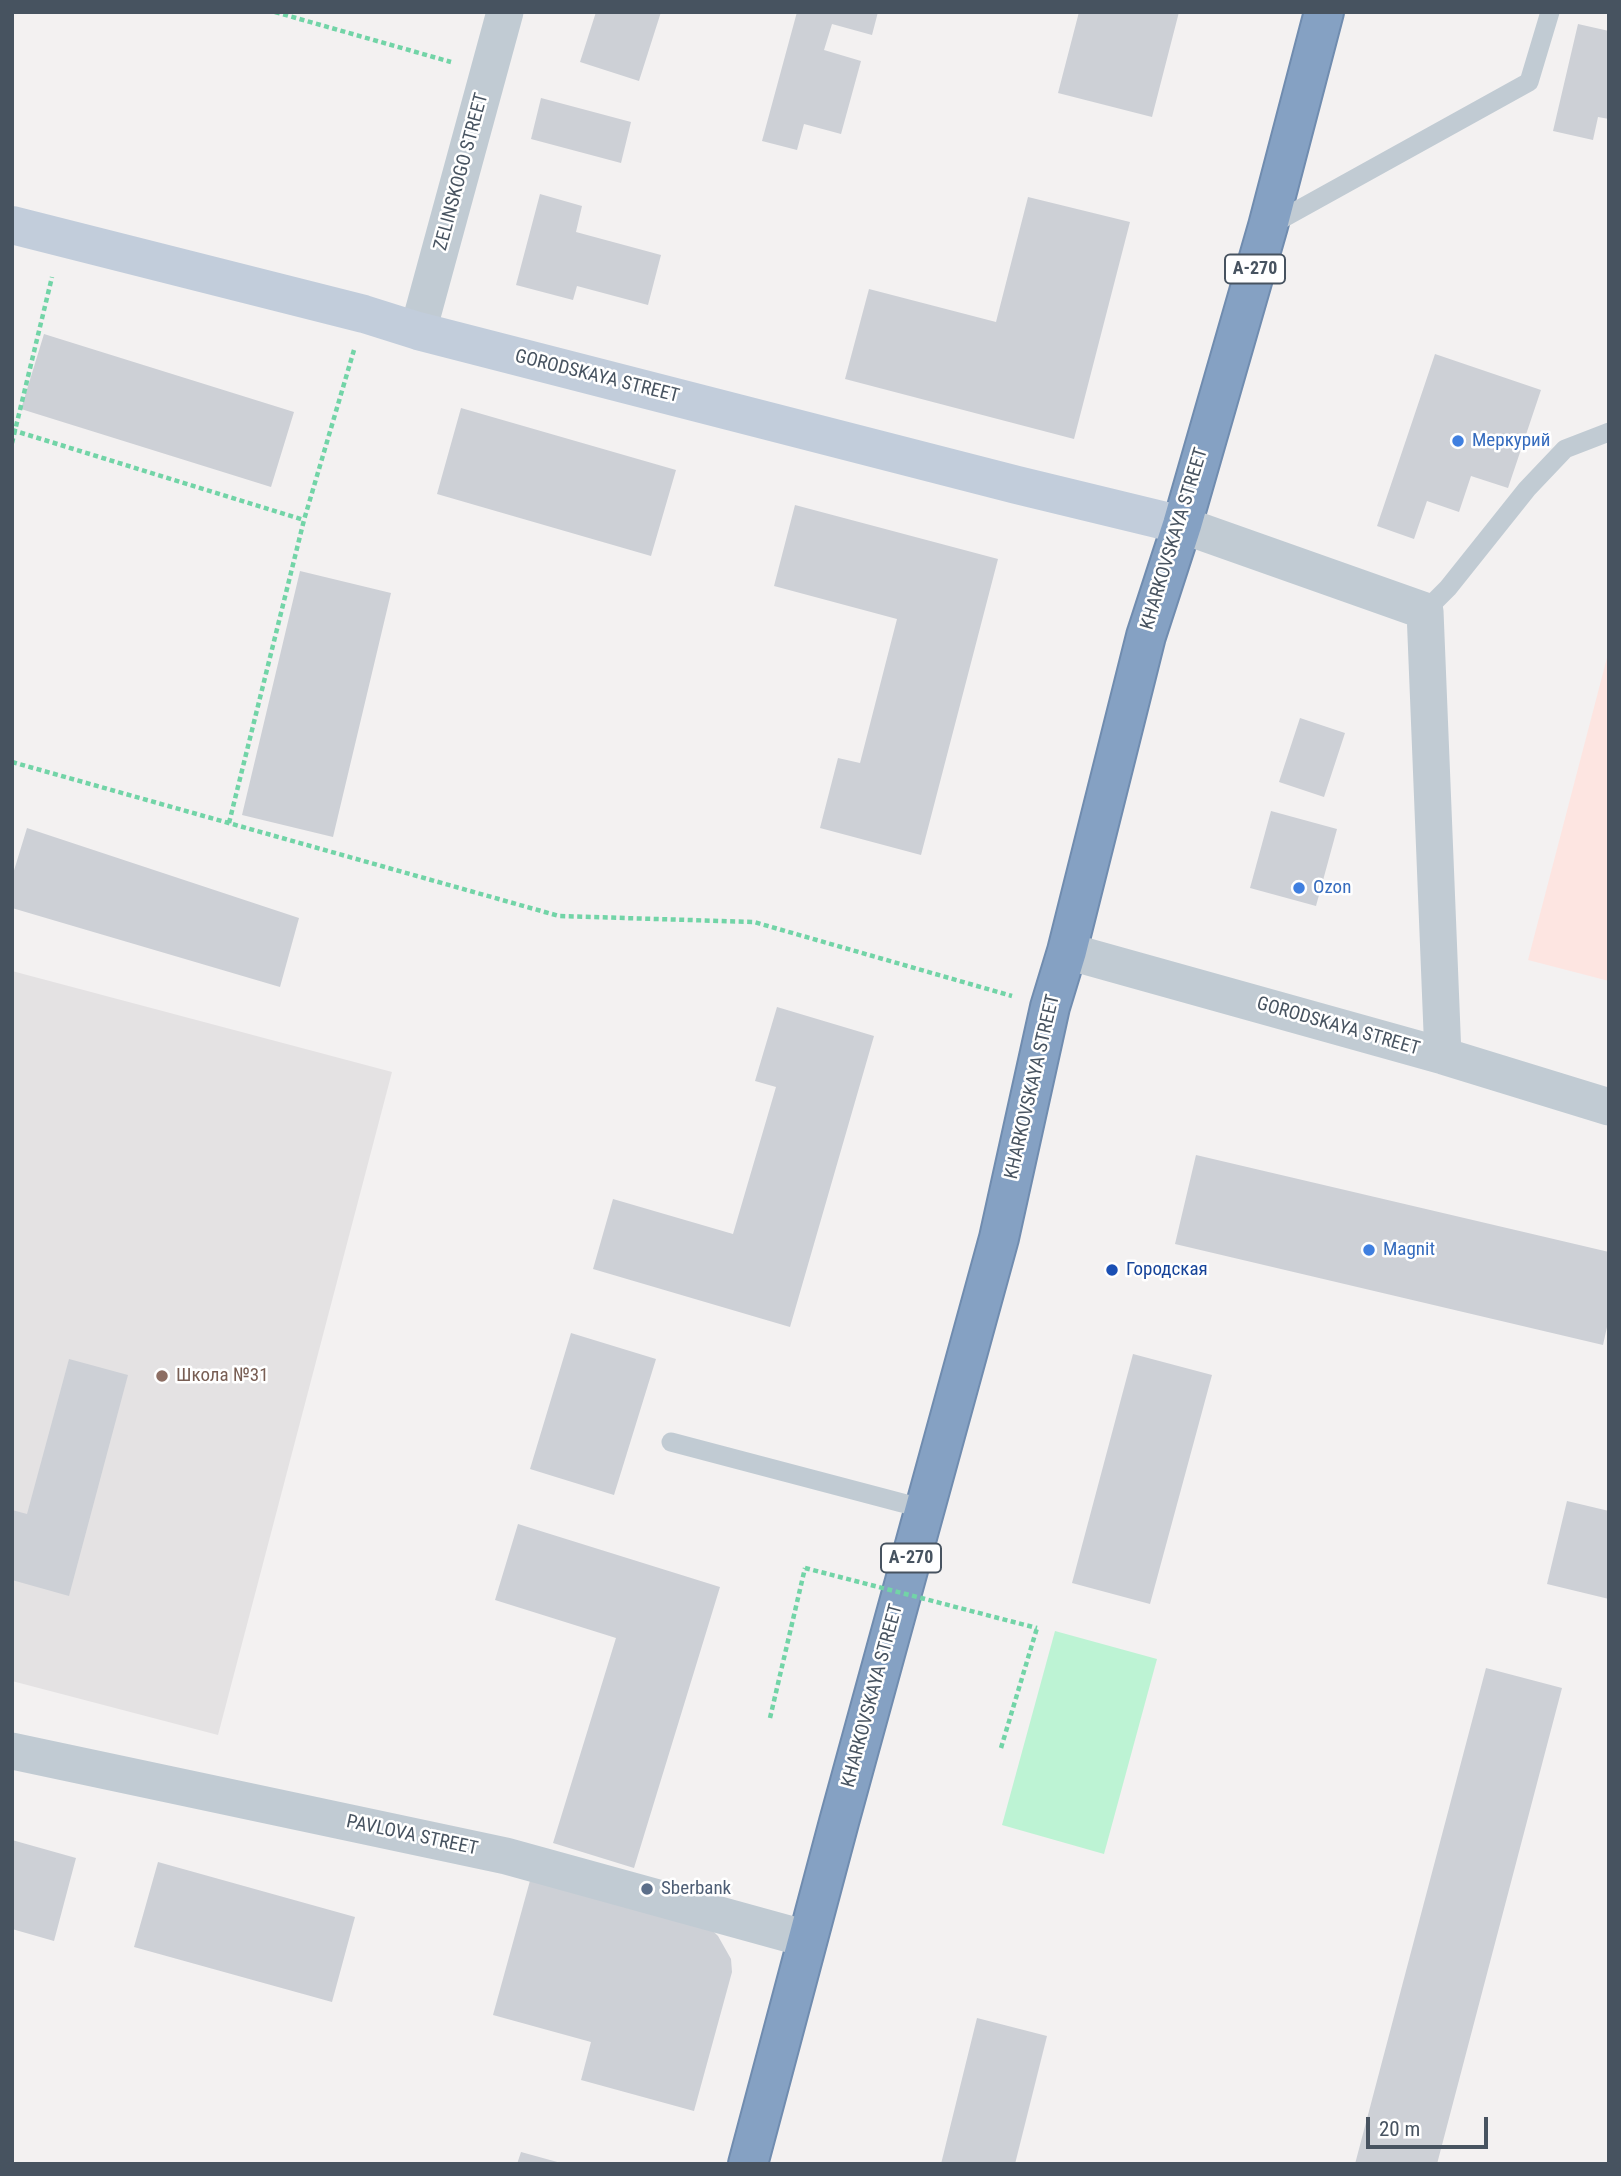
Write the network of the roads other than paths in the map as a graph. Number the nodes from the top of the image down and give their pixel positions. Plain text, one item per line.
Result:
1 (505, 12) edge
2 (1324, 12) edge
3 (1550, 12) edge
4 (12, 225) edge
5 (1268, 226) junction
6 (418, 331) junction
7 (1609, 432) edge
8 (1182, 525) junction
9 (1425, 611) junction
10 (1067, 951) junction
11 (1443, 1056) junction
12 (1609, 1107) edge
13 (671, 1442) dead end
14 (925, 1509) junction
15 (12, 1751) edge
16 (807, 1939) junction
17 (748, 2164) edge

1 - 6 street, ZELINSKOGO STREET
2 - 5 highway, KHARKOVSKAYA STREET / А-270
3 - 5 lane
4 - 6 street, GORODSKAYA STREET
5 - 8 highway, KHARKOVSKAYA STREET / А-270
6 - 8 street, GORODSKAYA STREET
7 - 9 lane
8 - 9 street
8 - 10 highway, KHARKOVSKAYA STREET / А-270
9 - 11 street
10 - 11 street, GORODSKAYA STREET
10 - 14 highway, KHARKOVSKAYA STREET / А-270
11 - 12 street, GORODSKAYA STREET
13 - 14 lane
14 - 16 highway, KHARKOVSKAYA STREET / А-270
15 - 16 street, PAVLOVA STREET
16 - 17 highway, KHARKOVSKAYA STREET / А-270

